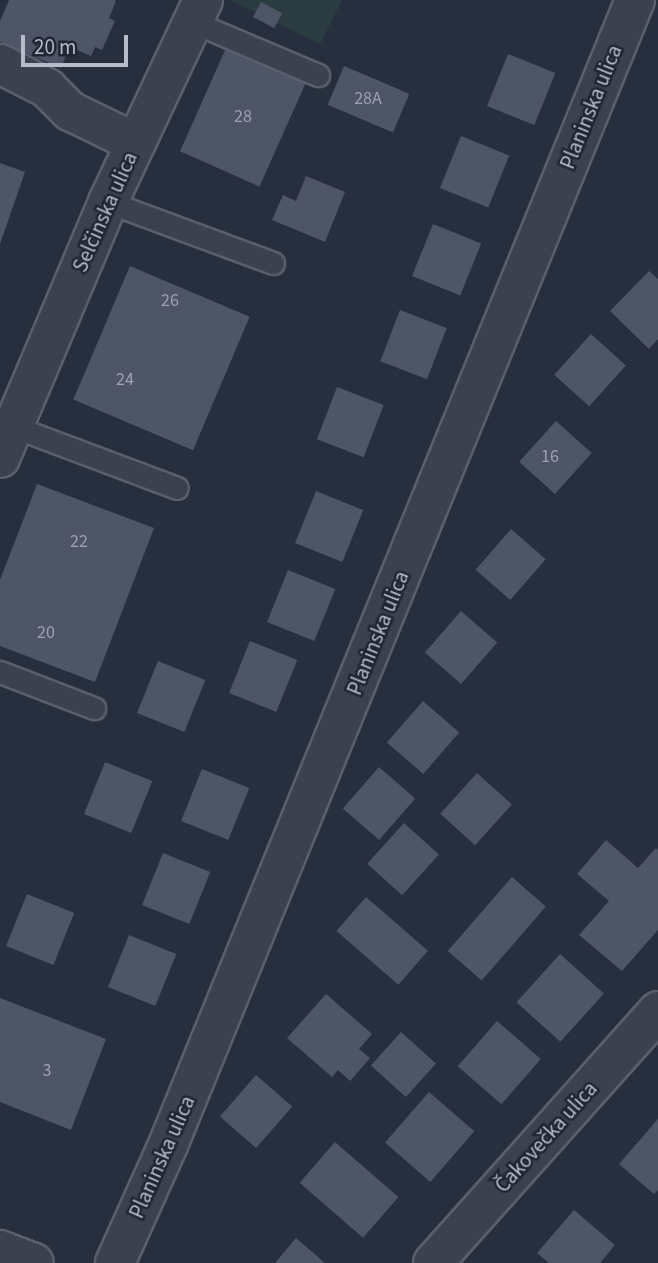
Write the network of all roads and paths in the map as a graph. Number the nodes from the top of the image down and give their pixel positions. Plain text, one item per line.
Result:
1 (635, 0) edge
2 (198, 11) edge
3 (0, 64) edge
4 (317, 75) dead end
5 (136, 143) junction
6 (108, 202) junction
7 (273, 263) dead end
8 (4, 436) edge
9 (177, 488) dead end
10 (0, 672) edge
11 (94, 708) dead end
12 (658, 1011) edge
13 (0, 1250) edge
14 (34, 1263) edge
15 (116, 1263) edge
16 (433, 1263) edge

1 - 15 street, Planinska ulica
2 - 4 lane
2 - 5 street, Selčinska ulica
3 - 5 street
5 - 6 street, Selčinska ulica
6 - 7 lane
6 - 8 street, Selčinska ulica
8 - 9 lane
10 - 11 lane
12 - 16 street, Čakovečka ulica
13 - 14 street

